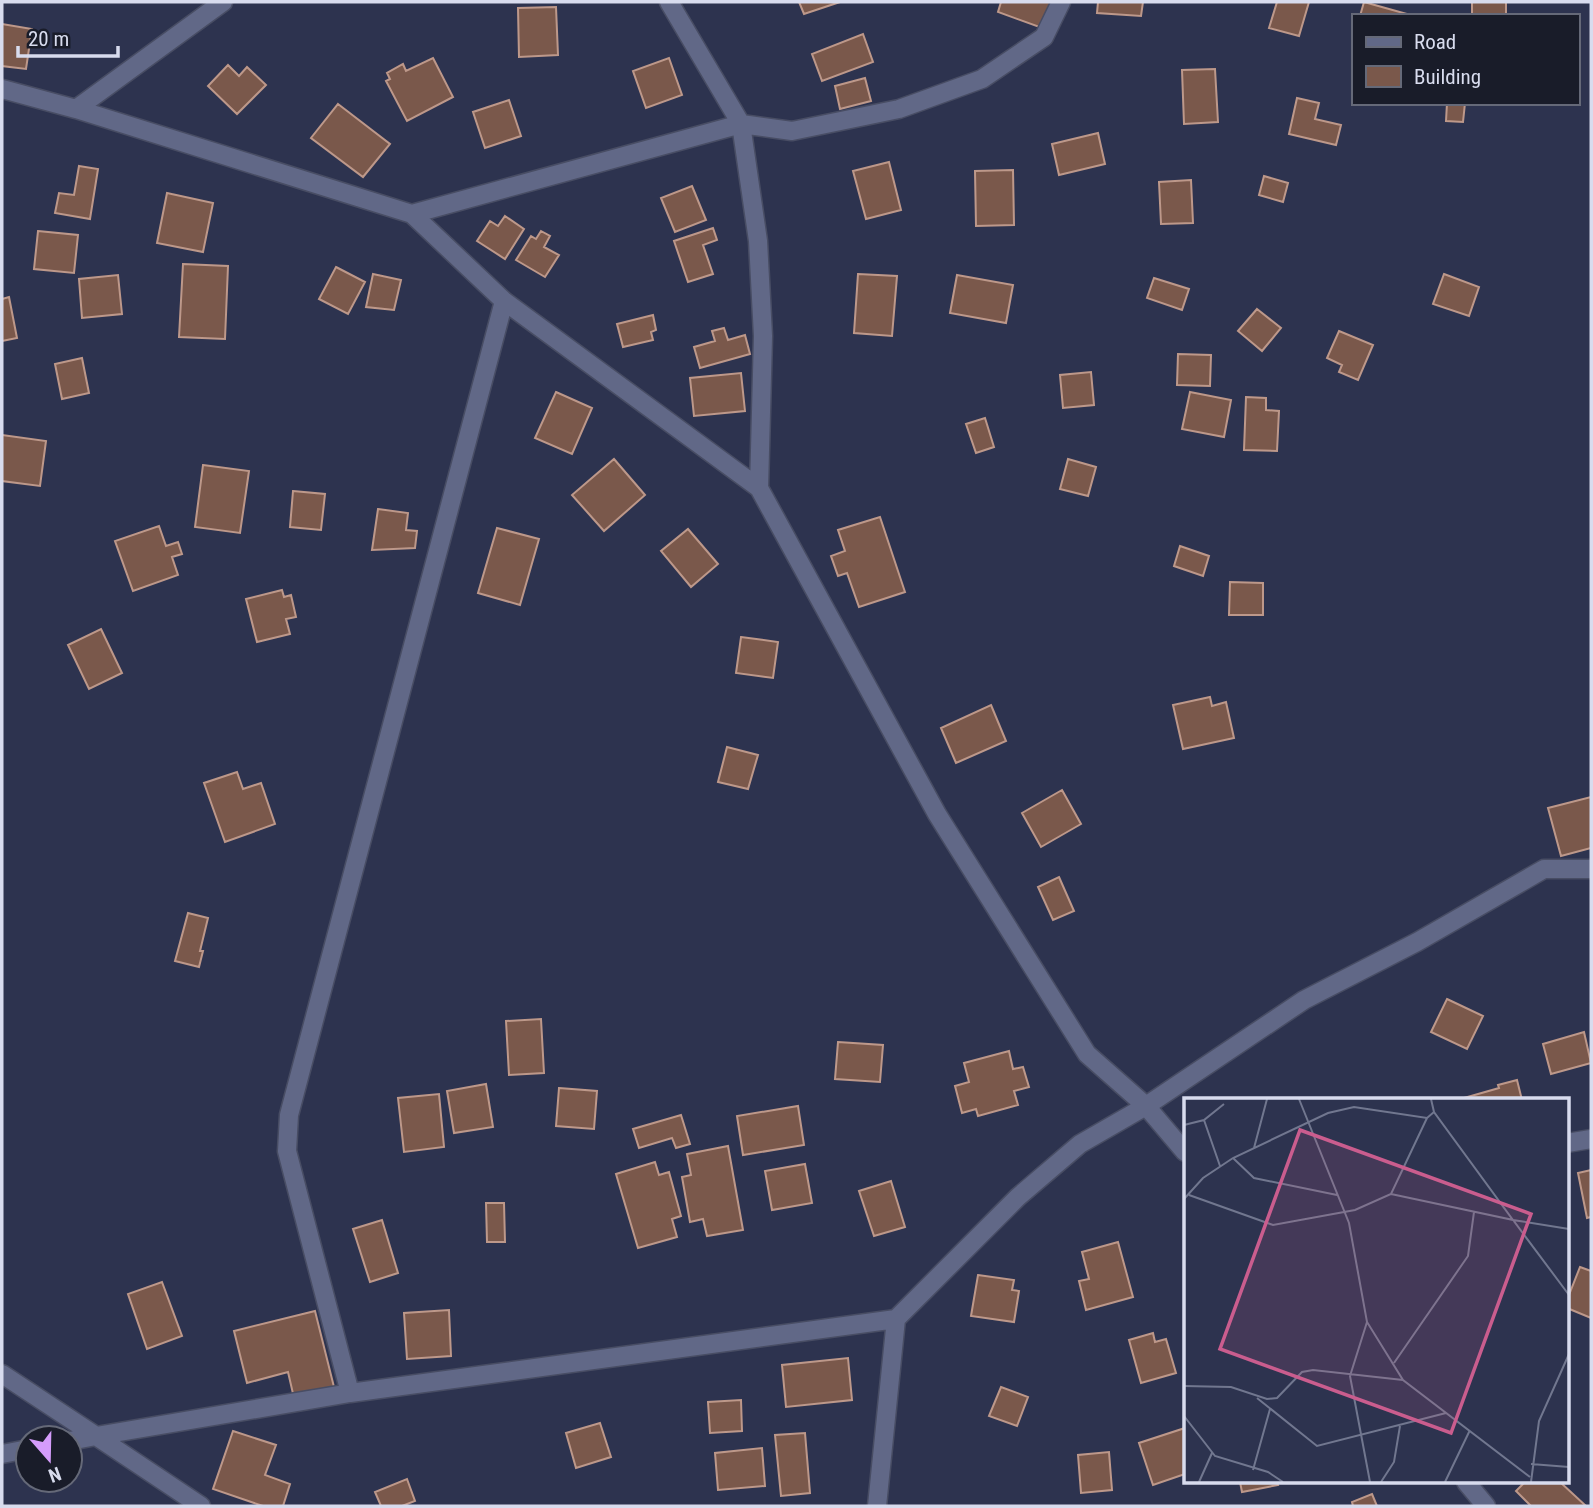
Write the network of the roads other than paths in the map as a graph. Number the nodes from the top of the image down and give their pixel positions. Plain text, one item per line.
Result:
1 (223, 2) edge
2 (669, 2) edge
3 (1061, 2) edge
4 (2, 89) edge
5 (76, 109) junction
6 (741, 124) junction
7 (412, 214) junction
8 (504, 301) junction
9 (759, 488) junction
10 (1591, 869) edge
11 (1146, 1106) junction
12 (1591, 1139) edge
13 (1568, 1143) edge
14 (1184, 1151) edge
15 (896, 1319) junction
16 (2, 1374) edge
17 (350, 1393) junction
18 (96, 1436) junction
19 (84, 1438) edge
20 (1468, 1484) edge
21 (201, 1506) edge
22 (877, 1506) edge
23 (1486, 1506) edge

1 - 5 street
2 - 6 street
3 - 6 street
4 - 5 street
5 - 7 street
6 - 7 street
6 - 9 street
7 - 8 street
8 - 9 street
8 - 17 street
9 - 11 street
10 - 11 street
11 - 14 street
11 - 15 street
12 - 13 street
15 - 17 street
15 - 22 street
16 - 18 street
17 - 18 street
18 - 19 street
18 - 21 street
20 - 23 street

